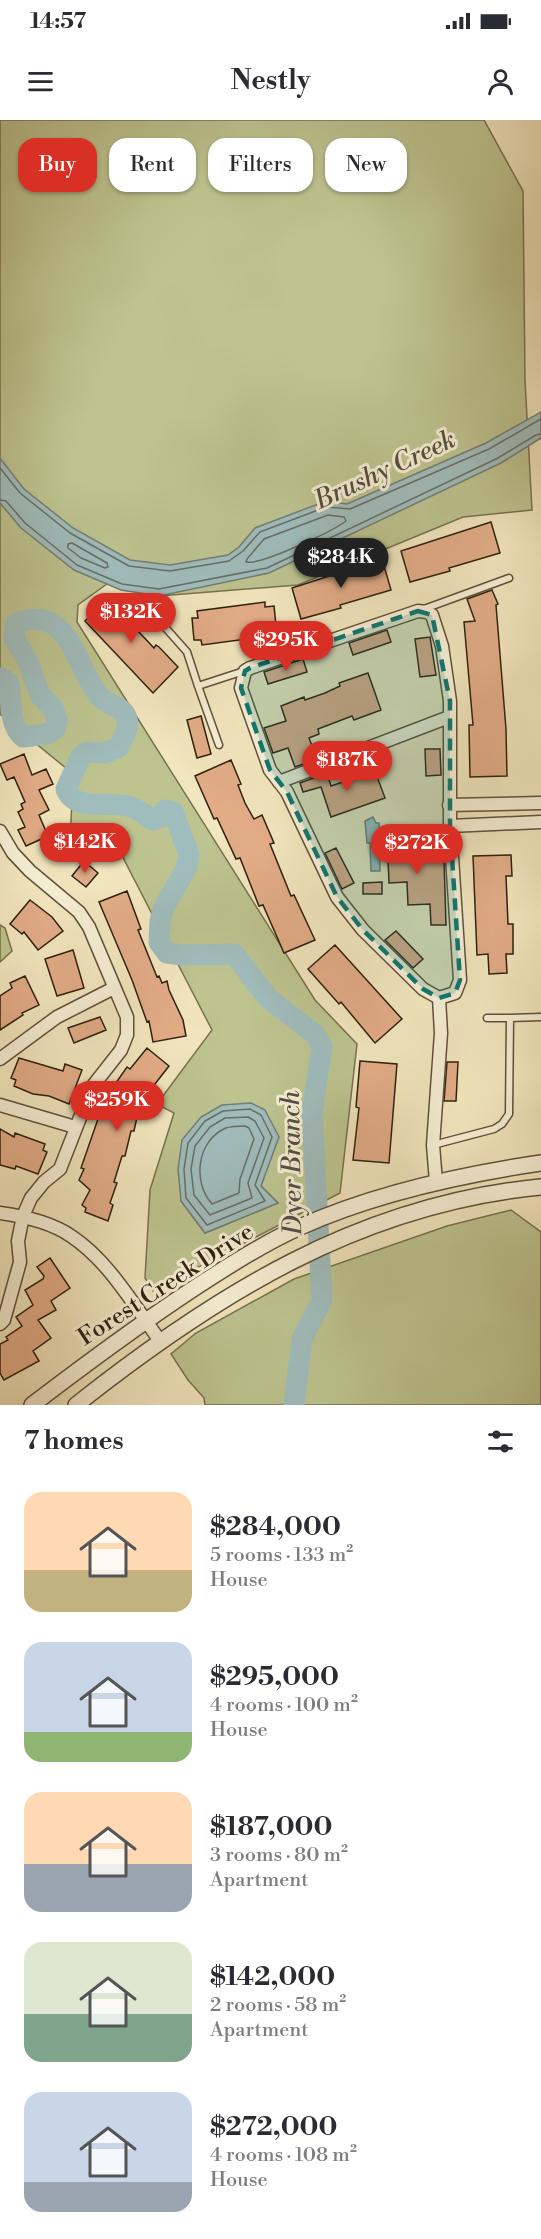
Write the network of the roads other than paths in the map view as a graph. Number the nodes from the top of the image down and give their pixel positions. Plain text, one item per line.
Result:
1 (508, 578) dead end
2 (418, 611) junction
3 (156, 617) dead end
4 (245, 671) junction
5 (198, 686) junction
6 (449, 717) junction
7 (219, 745) dead end
8 (279, 782) junction
9 (541, 803) edge
10 (449, 806) junction
11 (541, 822) edge
12 (450, 826) junction
13 (0, 831) edge
14 (114, 988) junction
15 (439, 998) junction
16 (541, 1017) edge
17 (487, 1018) dead end
18 (510, 1018) junction
19 (0, 1059) edge
20 (0, 1105) edge
21 (75, 1127) junction
22 (433, 1145) junction
23 (541, 1163) edge
24 (435, 1182) junction
25 (541, 1187) edge
26 (0, 1214) edge
27 (23, 1216) junction
28 (145, 1320) junction
29 (0, 1324) edge
30 (161, 1342) junction
31 (32, 1405) edge
32 (76, 1405) edge

1 - 2 lane
2 - 4 street
2 - 6 street
3 - 5 lane
4 - 5 lane
4 - 8 street
5 - 7 lane
6 - 8 street
6 - 10 street
8 - 15 street
9 - 10 street
10 - 12 street
11 - 12 street
12 - 15 street
13 - 14 street
14 - 19 street
14 - 21 street
15 - 22 street
16 - 18 lane
17 - 18 lane
18 - 22 lane
20 - 21 street
21 - 27 street
22 - 24 street
23 - 24 street, Forest Creek Drive
24 - 28 street, Forest Creek Drive
25 - 30 street, Forest Creek Drive
26 - 27 street
27 - 28 street
27 - 29 street
28 - 30 street
28 - 31 street, Forest Creek Drive
30 - 32 street, Forest Creek Drive

